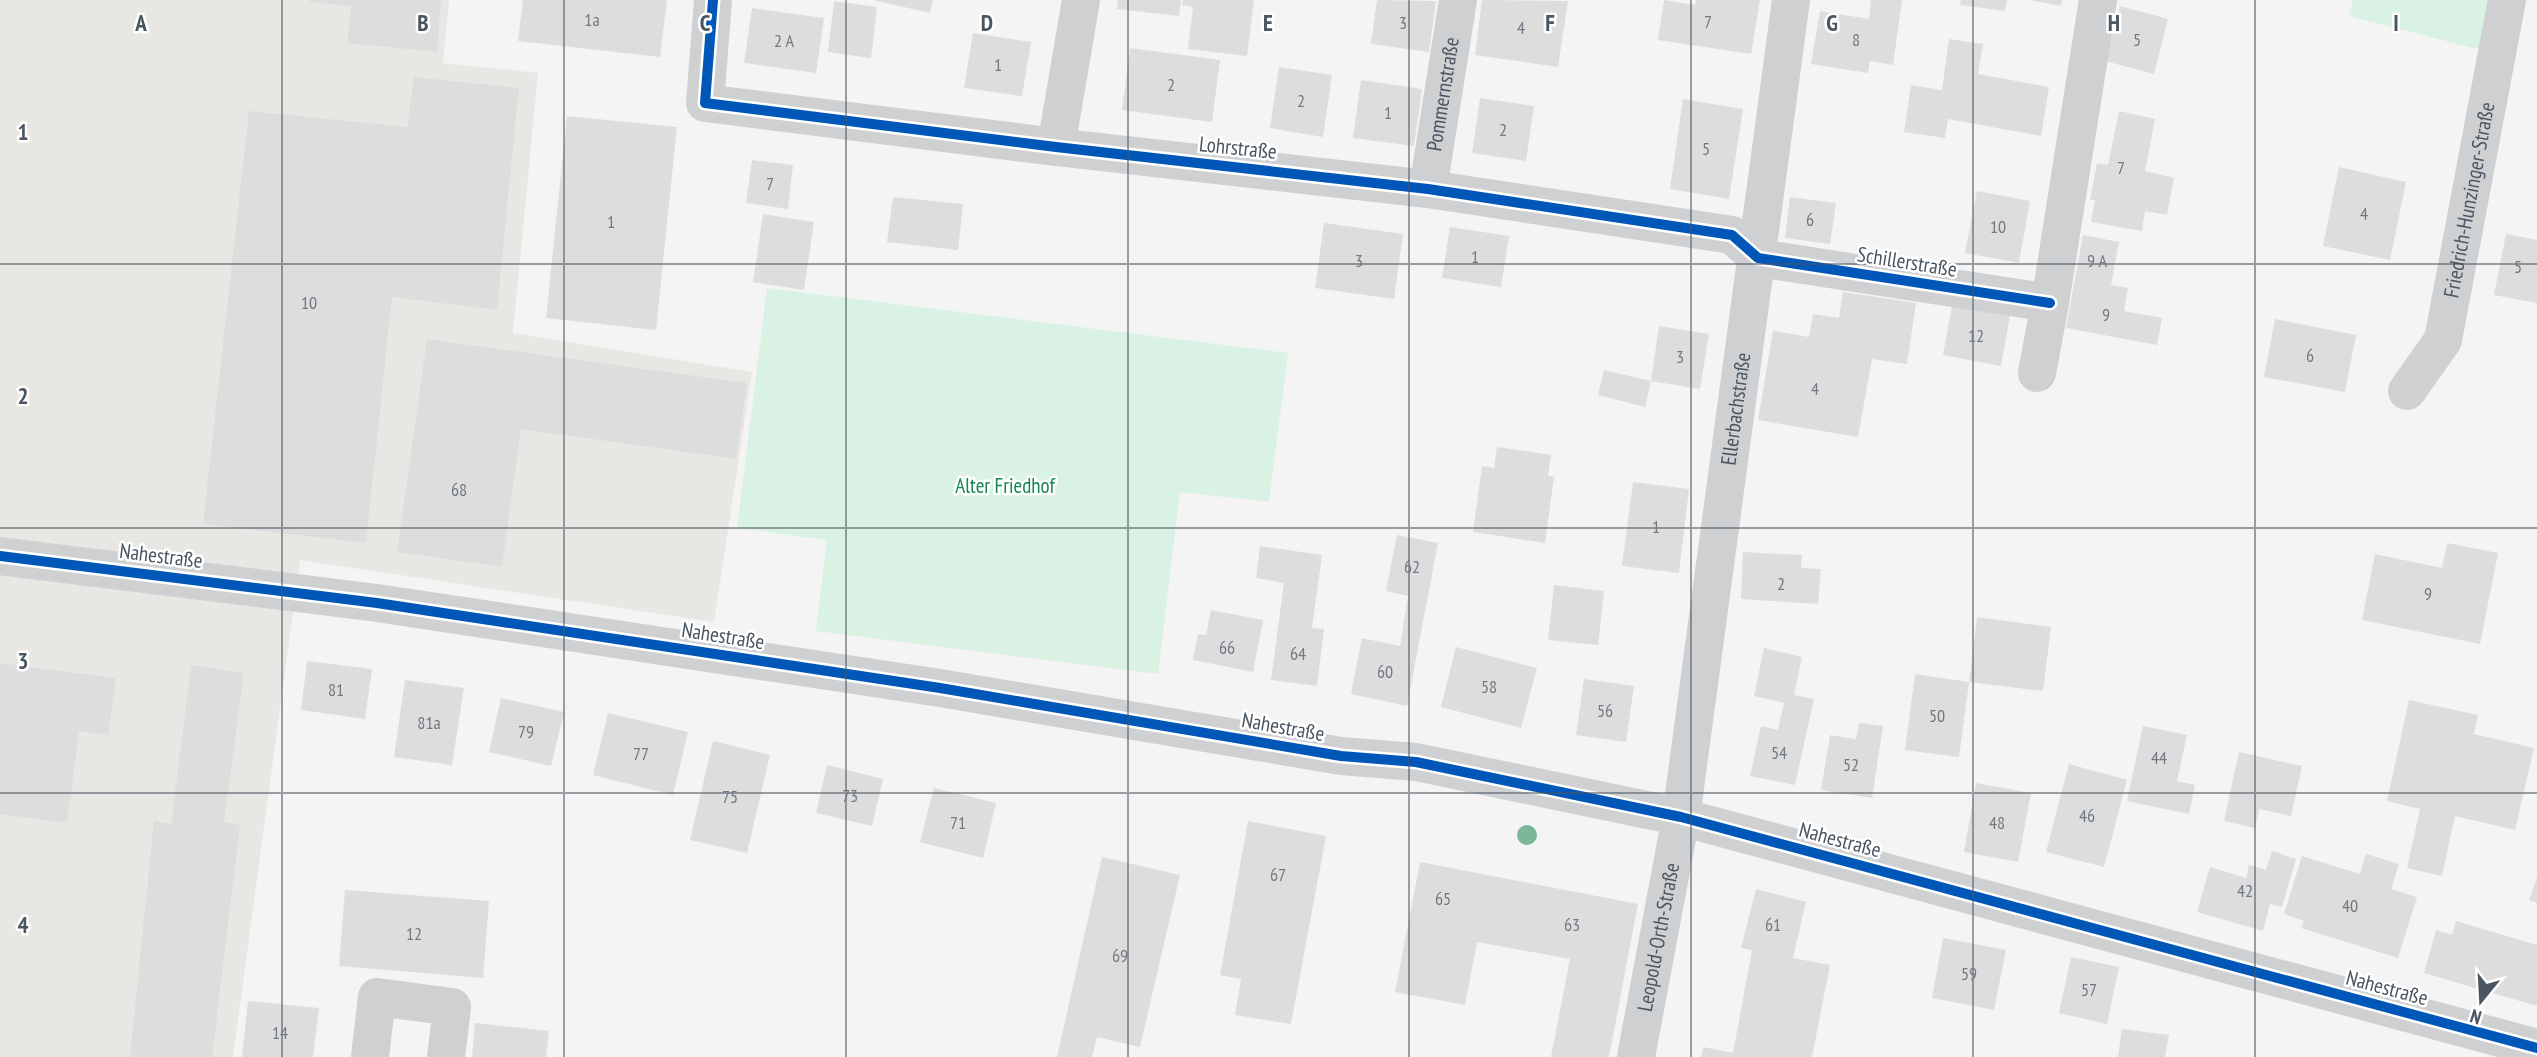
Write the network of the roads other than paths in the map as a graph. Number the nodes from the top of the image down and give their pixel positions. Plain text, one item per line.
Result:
1 (713, 0) edge
2 (1081, 0) edge
3 (1458, 0) edge
4 (1791, 0) edge
5 (2098, 0) edge
6 (2507, 0) edge
7 (1056, 147) junction
8 (1428, 189) junction
9 (1758, 258) junction
10 (2050, 303) junction
11 (2037, 373) dead end
12 (2407, 391) dead end
13 (0, 556) edge
14 (1681, 817) junction
15 (2537, 1048) edge
16 (370, 1057) edge
17 (446, 1057) edge
18 (1636, 1057) edge

1 - 7 street, Lohrstraße
2 - 7 street
3 - 8 street, Pommernstraße
4 - 9 street, Ellerbachstraße
5 - 10 street
6 - 12 street, Friedrich-Hunzinger-Straße
7 - 8 street, Lohrstraße
8 - 9 street, Lohrstraße
9 - 10 street, Schillerstraße
9 - 14 street, Ellerbachstraße
10 - 11 street
13 - 14 street, Nahestraße
14 - 15 street, Nahestraße
14 - 18 street, Leopold-Orth-Straße
16 - 17 street

